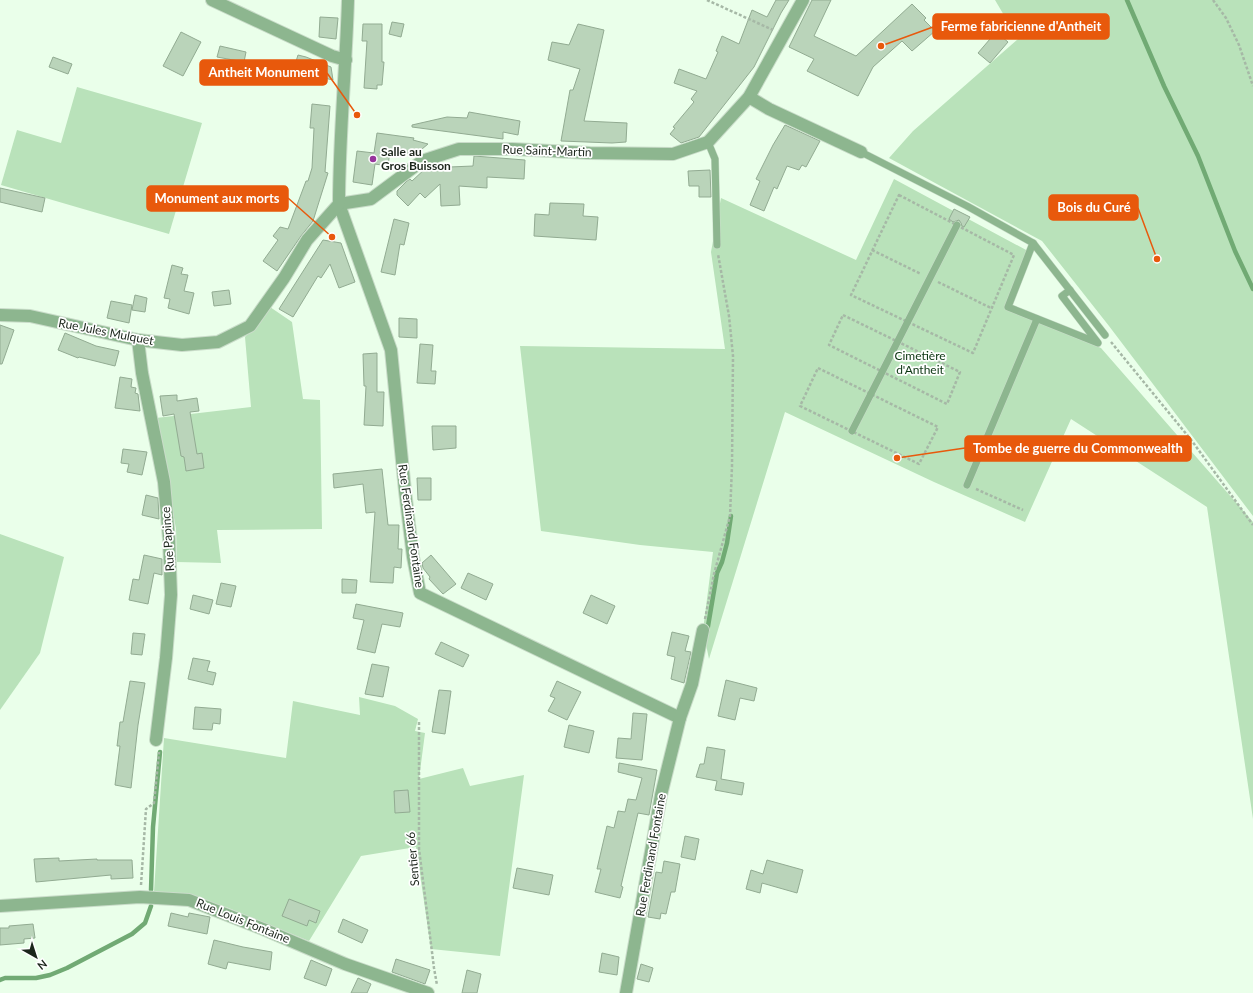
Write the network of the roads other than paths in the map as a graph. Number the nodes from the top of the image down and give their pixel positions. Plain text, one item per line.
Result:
1 (212, 0) edge
2 (348, 0) edge
3 (803, 0) edge
4 (346, 60) junction
5 (749, 98) junction
6 (708, 142) junction
7 (861, 152) joint
8 (339, 204) junction
9 (957, 225) dead end
10 (1033, 243) junction
11 (717, 245) road end
12 (1070, 290) junction
13 (0, 315) edge
14 (1037, 319) junction
15 (1105, 335) road end
16 (138, 340) junction
17 (852, 431) dead end
18 (967, 485) road end
19 (703, 630) road end
20 (680, 718) junction
21 (156, 740) road end
22 (0, 906) edge
23 (433, 991) edge
24 (626, 993) edge

1 - 4 street
2 - 4 street
3 - 5 street, Rue Saint-Martin
4 - 8 street
5 - 6 street, Rue Saint-Martin
5 - 7 street
6 - 8 street, Rue Saint-Martin
6 - 11 lane
7 - 10 lane
8 - 16 street, Rue Jules Mulquet
8 - 20 street, Rue Ferdinand Fontaine
9 - 17 lane
10 - 12 lane
10 - 14 lane
12 - 14 lane
12 - 15 lane
13 - 16 street, Rue Jules Mulquet
14 - 18 lane
16 - 21 street, Rue Papince
19 - 20 street, Rue Ferdinand Fontaine
20 - 24 street, Rue Ferdinand Fontaine
22 - 23 street, Rue Louis Fontaine

